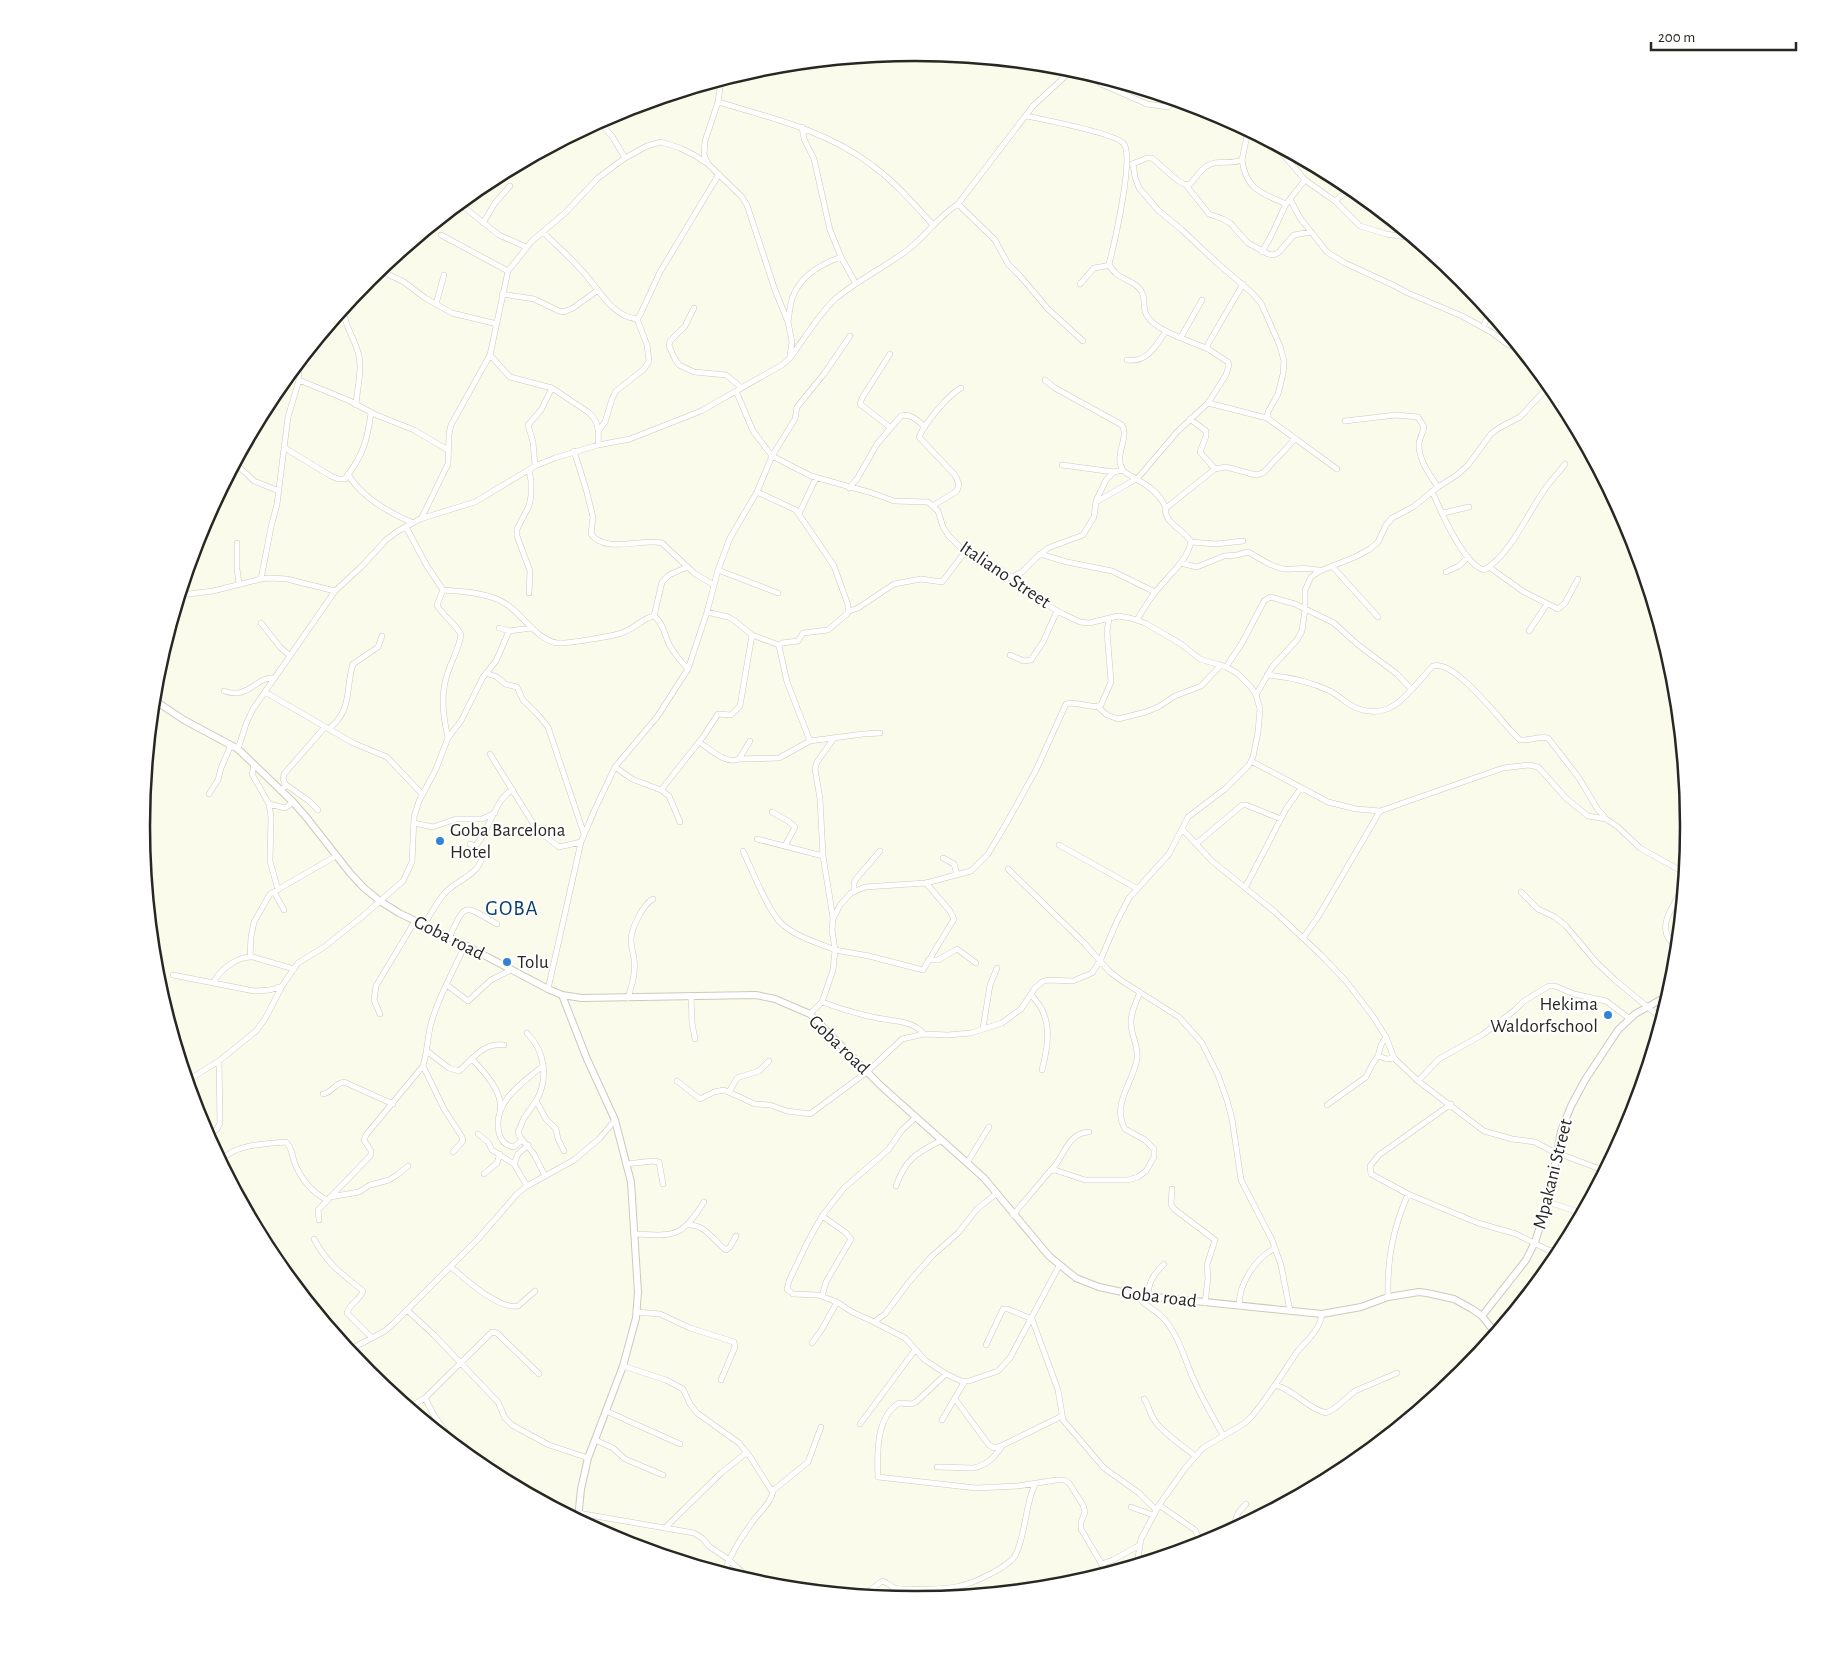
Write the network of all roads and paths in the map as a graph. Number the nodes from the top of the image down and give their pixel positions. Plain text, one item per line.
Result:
1 (1064, 76) edge
2 (1101, 84) edge
3 (720, 86) edge
4 (718, 102) junction
5 (1169, 105) edge
6 (1026, 116) junction
7 (802, 127) junction
8 (605, 128) edge
9 (1247, 137) edge
10 (1285, 157) edge
11 (626, 158) junction
12 (1242, 160) junction
13 (708, 164) junction
14 (1127, 164) junction
15 (1133, 164) junction
16 (719, 174) junction
17 (1305, 180) junction
18 (1186, 184) junction
19 (510, 186) dead end
20 (1345, 193) edge
21 (1335, 200) junction
22 (1288, 202) junction
23 (958, 204) junction
24 (465, 208) edge
25 (483, 223) junction
26 (933, 225) junction
27 (543, 232) junction
28 (1311, 232) junction
29 (441, 235) dead end
30 (1402, 236) edge
31 (526, 248) junction
32 (1262, 252) junction
33 (841, 257) junction
34 (1109, 264) junction
35 (508, 271) junction
36 (386, 274) edge
37 (444, 275) dead end
38 (856, 284) junction
39 (1080, 284) dead end
40 (1243, 284) junction
41 (598, 290) junction
42 (502, 294) junction
43 (1202, 300) dead end
44 (436, 304) junction
45 (694, 308) dead end
46 (344, 318) edge
47 (1487, 318) edge
48 (637, 319) junction
49 (788, 322) junction
50 (497, 324) junction
51 (1483, 328) junction
52 (1166, 331) junction
53 (850, 336) dead end
54 (1181, 337) junction
55 (1083, 340) dead end
56 (1510, 345) edge
57 (1208, 349) junction
58 (890, 354) dead end
59 (490, 355) junction
60 (790, 358) junction
61 (1127, 360) dead end
62 (299, 374) edge
63 (299, 380) junction
64 (1045, 380) dead end
65 (552, 388) junction
66 (742, 388) junction
67 (961, 388) dead end
68 (736, 391) junction
69 (1545, 391) edge
70 (1208, 403) junction
71 (356, 404) junction
72 (371, 413) junction
73 (1267, 418) junction
74 (1190, 419) junction
75 (1345, 421) dead end
76 (925, 427) junction
77 (891, 428) junction
78 (599, 430) junction
79 (1295, 439) junction
80 (598, 445) junction
81 (285, 448) junction
82 (448, 450) junction
83 (574, 452) junction
84 (772, 456) junction
85 (1565, 464) dead end
86 (1062, 465) dead end
87 (535, 466) junction
88 (240, 468) edge
89 (1215, 469) junction
90 (529, 470) junction
91 (1123, 470) junction
92 (1337, 470) dead end
93 (1114, 472) junction
94 (348, 474) junction
95 (816, 478) junction
96 (1136, 479) junction
97 (1438, 487) junction
98 (849, 488) junction
99 (278, 491) junction
100 (1432, 491) junction
101 (757, 492) junction
102 (1096, 504) junction
103 (934, 505) junction
104 (1166, 508) junction
105 (1470, 508) dead end
106 (1443, 513) junction
107 (799, 514) junction
108 (420, 520) junction
109 (413, 523) junction
110 (406, 527) junction
111 (1243, 541) dead end
112 (237, 542) dead end
113 (1191, 542) junction
114 (965, 552) junction
115 (1040, 554) junction
116 (1468, 557) junction
117 (1180, 563) junction
118 (1332, 566) junction
119 (687, 567) junction
120 (1489, 567) junction
121 (718, 570) junction
122 (1320, 571) junction
123 (1446, 572) dead end
124 (1010, 578) junction
125 (261, 579) junction
126 (1578, 579) dead end
127 (239, 584) junction
128 (714, 585) junction
129 (443, 590) junction
130 (336, 591) junction
131 (1155, 592) junction
132 (528, 593) dead end
133 (778, 593) dead end
134 (187, 594) edge
135 (1547, 604) junction
136 (1305, 609) junction
137 (849, 611) junction
138 (1057, 611) junction
139 (707, 612) junction
140 (654, 616) junction
141 (1378, 617) dead end
142 (1109, 618) junction
143 (1137, 620) junction
144 (261, 622) dead end
145 (499, 628) dead end
146 (531, 628) junction
147 (509, 632) junction
148 (1529, 632) dead end
149 (752, 635) junction
150 (382, 636) dead end
151 (779, 645) junction
152 (1010, 655) dead end
153 (290, 656) junction
154 (1223, 666) junction
155 (688, 670) junction
156 (486, 673) junction
157 (1267, 675) junction
158 (275, 678) junction
159 (1411, 689) junction
160 (224, 691) dead end
161 (265, 692) junction
162 (1256, 695) junction
163 (161, 704) edge
164 (1098, 707) junction
165 (327, 728) junction
166 (880, 733) dead end
167 (448, 738) junction
168 (834, 738) junction
169 (750, 741) dead end
170 (699, 742) junction
171 (810, 742) junction
172 (231, 744) junction
173 (238, 749) junction
174 (490, 754) dead end
175 (739, 759) junction
176 (1251, 761) junction
177 (254, 765) junction
178 (615, 767) junction
179 (285, 784) junction
180 (1301, 788) junction
181 (280, 790) junction
182 (513, 790) junction
183 (661, 790) junction
184 (209, 794) dead end
185 (422, 794) junction
186 (292, 802) junction
187 (269, 804) junction
188 (318, 810) dead end
189 (1380, 811) junction
190 (772, 812) dead end
191 (495, 813) junction
192 (1281, 818) junction
193 (1606, 819) junction
194 (680, 822) dead end
195 (414, 823) junction
196 (1182, 829) junction
197 (584, 834) junction
198 (757, 839) dead end
199 (581, 842) junction
200 (470, 844) dead end
201 (1196, 844) junction
202 (1059, 845) dead end
203 (785, 846) junction
204 (744, 851) dead end
205 (880, 851) dead end
206 (483, 854) dead end
207 (336, 856) junction
208 (823, 856) junction
209 (943, 858) dead end
210 (1008, 869) dead end
211 (1679, 870) edge
212 (957, 875) junction
213 (926, 883) junction
214 (1136, 888) junction
215 (1245, 888) junction
216 (276, 891) junction
217 (854, 892) junction
218 (1521, 892) dead end
219 (652, 899) dead end
220 (1677, 900) edge
221 (380, 901) junction
222 (284, 910) dead end
223 (833, 919) junction
224 (415, 921) junction
225 (497, 924) dead end
226 (424, 925) junction
227 (449, 938) junction
228 (1304, 938) junction
229 (1671, 942) edge
230 (465, 945) junction
231 (836, 950) junction
232 (250, 957) junction
233 (928, 960) junction
234 (1100, 960) junction
235 (976, 962) dead end
236 (997, 968) dead end
237 (294, 969) junction
238 (511, 970) junction
239 (173, 975) dead end
240 (213, 983) junction
241 (447, 985) junction
242 (282, 986) junction
243 (548, 989) junction
244 (1140, 992) junction
245 (562, 995) junction
246 (1031, 995) junction
247 (691, 996) junction
248 (628, 998) junction
249 (1661, 999) edge
250 (822, 1002) junction
251 (1646, 1006) junction
252 (380, 1014) dead end
253 (810, 1014) junction
254 (1657, 1015) edge
255 (1630, 1019) junction
256 (983, 1028) junction
257 (527, 1033) dead end
258 (924, 1034) junction
259 (1386, 1037) junction
260 (695, 1039) dead end
261 (504, 1045) dead end
262 (428, 1052) junction
263 (1378, 1056) junction
264 (1394, 1058) junction
265 (472, 1059) junction
266 (219, 1061) junction
267 (769, 1061) dead end
268 (423, 1066) junction
269 (543, 1066) junction
270 (1042, 1070) dead end
271 (867, 1072) junction
272 (193, 1077) edge
273 (677, 1081) dead end
274 (1418, 1081) junction
275 (729, 1092) junction
276 (323, 1094) dead end
277 (536, 1101) junction
278 (393, 1104) junction
279 (1451, 1104) junction
280 (1327, 1105) dead end
281 (500, 1108) junction
282 (915, 1118) junction
283 (615, 1120) junction
284 (989, 1127) dead end
285 (214, 1131) edge
286 (1089, 1132) dead end
287 (478, 1134) dead end
288 (522, 1140) junction
289 (940, 1141) junction
290 (528, 1146) junction
291 (564, 1151) dead end
292 (453, 1152) dead end
293 (1557, 1153) junction
294 (500, 1154) junction
295 (225, 1157) edge
296 (967, 1162) junction
297 (514, 1164) junction
298 (626, 1164) junction
299 (408, 1166) dead end
300 (1600, 1169) edge
301 (1050, 1171) junction
302 (484, 1174) dead end
303 (545, 1176) junction
304 (663, 1184) dead end
305 (527, 1186) junction
306 (896, 1186) dead end
307 (1172, 1189) dead end
308 (998, 1193) junction
309 (1408, 1194) junction
310 (328, 1199) junction
311 (704, 1202) dead end
312 (1548, 1202) junction
313 (1577, 1211) edge
314 (1013, 1214) junction
315 (822, 1216) junction
316 (319, 1220) dead end
317 (688, 1225) junction
318 (635, 1234) junction
319 (736, 1236) dead end
320 (314, 1239) dead end
321 (1535, 1242) junction
322 (1276, 1248) junction
323 (1553, 1251) edge
324 (1164, 1264) dead end
325 (1060, 1266) junction
326 (451, 1267) junction
327 (535, 1291) dead end
328 (1136, 1295) junction
329 (822, 1296) junction
330 (1148, 1297) junction
331 (1388, 1297) junction
332 (837, 1302) junction
333 (1205, 1302) junction
334 (1239, 1306) junction
335 (407, 1310) junction
336 (1290, 1311) junction
337 (636, 1312) junction
338 (1322, 1314) junction
339 (1482, 1316) junction
340 (1032, 1319) junction
341 (874, 1322) junction
342 (1492, 1329) edge
343 (371, 1337) junction
344 (812, 1343) dead end
345 (986, 1345) dead end
346 (354, 1346) edge
347 (915, 1350) junction
348 (460, 1362) junction
349 (623, 1366) junction
350 (1397, 1373) dead end
351 (539, 1374) dead end
352 (946, 1374) junction
353 (721, 1380) dead end
354 (965, 1381) junction
355 (1276, 1385) junction
356 (425, 1398) junction
357 (955, 1399) junction
358 (1144, 1399) dead end
359 (414, 1404) edge
360 (606, 1411) junction
361 (1062, 1416) junction
362 (942, 1420) dead end
363 (860, 1424) dead end
364 (821, 1427) dead end
365 (444, 1429) edge
366 (1223, 1435) junction
367 (595, 1440) junction
368 (680, 1444) dead end
369 (1003, 1445) junction
370 (746, 1453) junction
371 (1195, 1456) junction
372 (588, 1458) junction
373 (937, 1467) dead end
374 (663, 1476) dead end
375 (1035, 1484) junction
376 (773, 1490) junction
377 (1246, 1504) dead end
378 (1158, 1505) junction
379 (1131, 1507) dead end
380 (1154, 1513) junction
381 (578, 1514) edge
382 (586, 1517) edge
383 (1235, 1521) edge
384 (665, 1528) junction
385 (1198, 1537) edge
386 (1140, 1545) junction
387 (1138, 1558) edge
388 (728, 1559) junction
389 (1101, 1564) junction
390 (725, 1568) edge
391 (1104, 1568) edge
392 (742, 1572) edge
393 (870, 1590) edge

1 - 6 street
2 - 5 street
3 - 4 street
4 - 7 street
4 - 13 street
6 - 14 street
6 - 23 street
7 - 26 street
7 - 33 street
8 - 11 street
9 - 12 street
10 - 17 street
11 - 13 street
11 - 27 street
12 - 18 street
12 - 22 street
13 - 16 street
14 - 15 street
14 - 34 street
15 - 18 street
15 - 40 street
16 - 48 street
16 - 49 street
17 - 21 street
17 - 22 street
18 - 32 street
19 - 25 street
20 - 21 street
21 - 30 street
22 - 28 street
22 - 32 street
23 - 26 street
23 - 55 street
24 - 25 street
25 - 31 street
26 - 38 street
27 - 31 street
27 - 41 street
28 - 32 street
28 - 51 street
29 - 35 street
31 - 35 street
33 - 38 street
33 - 49 street
34 - 39 street
34 - 52 street
35 - 42 street
36 - 44 street
37 - 44 street
38 - 60 street
40 - 57 street
40 - 73 street
41 - 42 street
41 - 48 street
42 - 50 street
43 - 54 street
44 - 50 street
45 - 66 street
46 - 71 street
47 - 51 street
48 - 78 street
49 - 60 street
50 - 59 street
51 - 56 street
52 - 54 street
52 - 61 street
53 - 84 street
54 - 57 street
57 - 70 street
58 - 77 street
59 - 65 street
59 - 82 street
60 - 66 street
62 - 63 street
63 - 71 street
63 - 81 street
64 - 91 street
65 - 78 street
65 - 87 street
66 - 68 street
67 - 76 street
68 - 80 street
68 - 84 street
69 - 97 street
70 - 73 street
70 - 74 street
71 - 72 street
72 - 82 street
72 - 94 street
73 - 79 street
74 - 89 street
74 - 96 street
75 - 97 street
76 - 77 street
76 - 103 street
77 - 98 street
78 - 80 street
79 - 89 street
79 - 92 street
80 - 83 street
81 - 94 street
81 - 99 street
82 - 108 street
83 - 87 street
83 - 119 street
84 - 95 street
84 - 101 street
85 - 120 street
86 - 93 street
87 - 90 street
88 - 99 street
89 - 104 street
90 - 108 street
90 - 132 street
91 - 93 street
91 - 96 street
93 - 102 street
94 - 109 street
95 - 98 street
95 - 107 street
96 - 102 street
96 - 104 street
97 - 100 street
98 - 103 street
99 - 125 street
100 - 106 street
100 - 118 street
101 - 107 street
101 - 121 street
102 - 115 street
103 - 114 street, Italiano Street
104 - 113 street
105 - 106 street
106 - 116 street
107 - 137 street
108 - 109 street
109 - 110 street
110 - 129 street
110 - 130 street
111 - 113 street
112 - 127 street
113 - 117 street
114 - 124 street, Italiano Street
114 - 137 street
115 - 124 street
115 - 131 street
116 - 120 street
116 - 123 street
117 - 122 street
117 - 131 street
118 - 122 street
118 - 141 street
119 - 128 street
119 - 140 street
120 - 135 street
121 - 128 street
121 - 133 street
122 - 136 street
124 - 138 street, Italiano Street
125 - 127 street
125 - 130 street
126 - 135 street
127 - 134 street
128 - 139 street
129 - 146 street
129 - 167 street
130 - 153 street
131 - 143 street
135 - 148 street
136 - 154 street
136 - 157 street
136 - 159 street
137 - 151 street
138 - 142 street, Italiano Street
138 - 152 street
139 - 149 street
139 - 155 street
140 - 146 street
140 - 155 street
142 - 143 street, Italiano Street
142 - 164 street
143 - 154 street, Italiano Street
144 - 153 street
145 - 147 street
146 - 147 street
147 - 156 street
149 - 151 street
149 - 170 street
150 - 165 street
151 - 171 street
153 - 158 street
154 - 162 street, Italiano Street
154 - 164 street
155 - 178 street
156 - 167 street
156 - 197 street
157 - 159 street
157 - 162 street
158 - 160 street
158 - 161 street
159 - 193 street
161 - 165 street
161 - 173 street
162 - 176 street
163 - 172 street, Goba road
164 - 212 street
165 - 179 street
165 - 185 street
166 - 168 street
167 - 185 street
168 - 171 street
168 - 208 street
169 - 175 street
170 - 175 street
170 - 183 street
171 - 175 street
172 - 173 street, Goba road
172 - 184 street
173 - 177 street, Goba road
174 - 182 street
176 - 180 street
176 - 196 street
177 - 181 street, Goba road
177 - 187 street
178 - 183 street
178 - 197 street
179 - 181 street
179 - 188 street
180 - 189 street
180 - 192 street
181 - 186 street, Goba road
182 - 191 street
182 - 199 street
183 - 194 street
185 - 195 street
186 - 187 street
186 - 207 street, Goba road
187 - 216 street
189 - 193 street
189 - 228 street
190 - 203 street
191 - 195 street
191 - 200 street
192 - 201 street
192 - 215 street
193 - 211 street
195 - 221 street
196 - 201 street
196 - 214 street
197 - 199 street
198 - 203 street
199 - 243 street
201 - 215 street
202 - 214 street
203 - 208 street
204 - 231 street
205 - 217 street
206 - 226 street
207 - 216 street
207 - 221 street, Goba road
208 - 223 street
209 - 212 street
210 - 234 street
212 - 213 street
213 - 217 street
213 - 233 street
214 - 234 street
215 - 228 street
216 - 222 street
216 - 232 street
217 - 223 street
218 - 251 street
219 - 248 street
220 - 229 street
221 - 224 street, Goba road
221 - 237 street
223 - 231 street
224 - 226 street, Goba road
224 - 252 street
225 - 227 street
226 - 227 street, Goba road
227 - 230 street, Goba road
228 - 259 street
230 - 238 street, Goba road
230 - 241 street
231 - 233 street
231 - 250 street
232 - 237 street
232 - 240 street
233 - 235 street
234 - 244 street
234 - 246 street
236 - 256 street
237 - 242 street
238 - 241 street
238 - 243 street, Goba road
239 - 240 street
240 - 242 street
241 - 262 street
242 - 266 street
243 - 245 street, Goba road
244 - 301 street
244 - 322 street
245 - 248 street, Goba road
245 - 283 street
246 - 256 street
246 - 270 street
247 - 248 street, Goba road
247 - 253 street, Goba road
247 - 260 street
249 - 251 street, Mpakani Street
250 - 253 street
250 - 258 street
251 - 254 street
251 - 255 street, Mpakani Street
253 - 271 street, Goba road
255 - 274 street
255 - 293 street, Mpakani Street
256 - 258 street
257 - 269 street
258 - 271 street
259 - 263 street
259 - 264 street
261 - 265 street
262 - 265 street
262 - 268 street
263 - 264 street
263 - 280 street
264 - 274 street
265 - 281 street
266 - 272 street
266 - 285 street
267 - 275 street
268 - 278 street
268 - 292 street
269 - 277 street
269 - 281 street
271 - 275 street
271 - 282 street, Goba road
273 - 275 street
274 - 279 street
276 - 278 street
277 - 288 street
277 - 291 street
278 - 310 street
279 - 293 street
279 - 309 street
281 - 288 street
282 - 289 street, Goba road
282 - 315 street
283 - 298 street
283 - 303 street
284 - 296 street
286 - 301 street
287 - 294 street
288 - 290 street
289 - 296 street, Goba road
289 - 306 street
290 - 297 street
290 - 303 street
293 - 300 street
293 - 312 street, Mpakani Street
294 - 297 street
294 - 302 street
295 - 310 street
296 - 308 street, Goba road
297 - 305 street
298 - 304 street
298 - 318 street
299 - 310 street
301 - 314 street
303 - 305 street
305 - 326 street
307 - 333 street
308 - 314 street, Goba road
308 - 341 street
309 - 321 street
309 - 331 street
310 - 316 street
311 - 317 street
312 - 313 street
312 - 321 street, Mpakani Street
314 - 325 street, Goba road
315 - 329 street
315 - 329 street
317 - 318 street
317 - 319 street
318 - 337 street
320 - 343 street
321 - 323 street
321 - 339 street, Mpakani Street
322 - 334 street
322 - 336 street
324 - 330 street
325 - 328 street, Goba road
325 - 340 street
326 - 327 street
326 - 335 street
328 - 330 street, Goba road
328 - 366 street
329 - 332 street
330 - 333 street, Goba road
331 - 338 street, Goba road
331 - 339 street, Goba road
332 - 341 street
332 - 344 street
333 - 334 street, Goba road
334 - 336 street, Goba road
335 - 343 street
335 - 348 street
336 - 338 street, Goba road
337 - 349 street
337 - 353 street
338 - 355 street
339 - 342 street, Goba road
340 - 345 street
340 - 354 street
340 - 361 street
341 - 347 street
343 - 346 street
347 - 352 street
347 - 363 street
348 - 351 street
348 - 356 street
348 - 372 street
349 - 360 street
349 - 370 street
350 - 355 street
352 - 354 street
352 - 375 street
354 - 357 street
355 - 366 street
356 - 359 street
356 - 365 street
357 - 362 street
357 - 369 street
358 - 371 street
360 - 367 street
360 - 368 street
361 - 369 street
361 - 380 street
364 - 376 street
366 - 371 street
367 - 372 street
367 - 374 street
369 - 373 street
370 - 376 street
370 - 384 street
371 - 378 street
372 - 381 street
375 - 389 street
375 - 393 street
376 - 388 street
377 - 383 street
378 - 380 street
378 - 385 street
379 - 380 street
380 - 386 street
382 - 384 street
384 - 388 street
386 - 387 street
386 - 389 street
388 - 390 street
388 - 392 street
389 - 391 street

